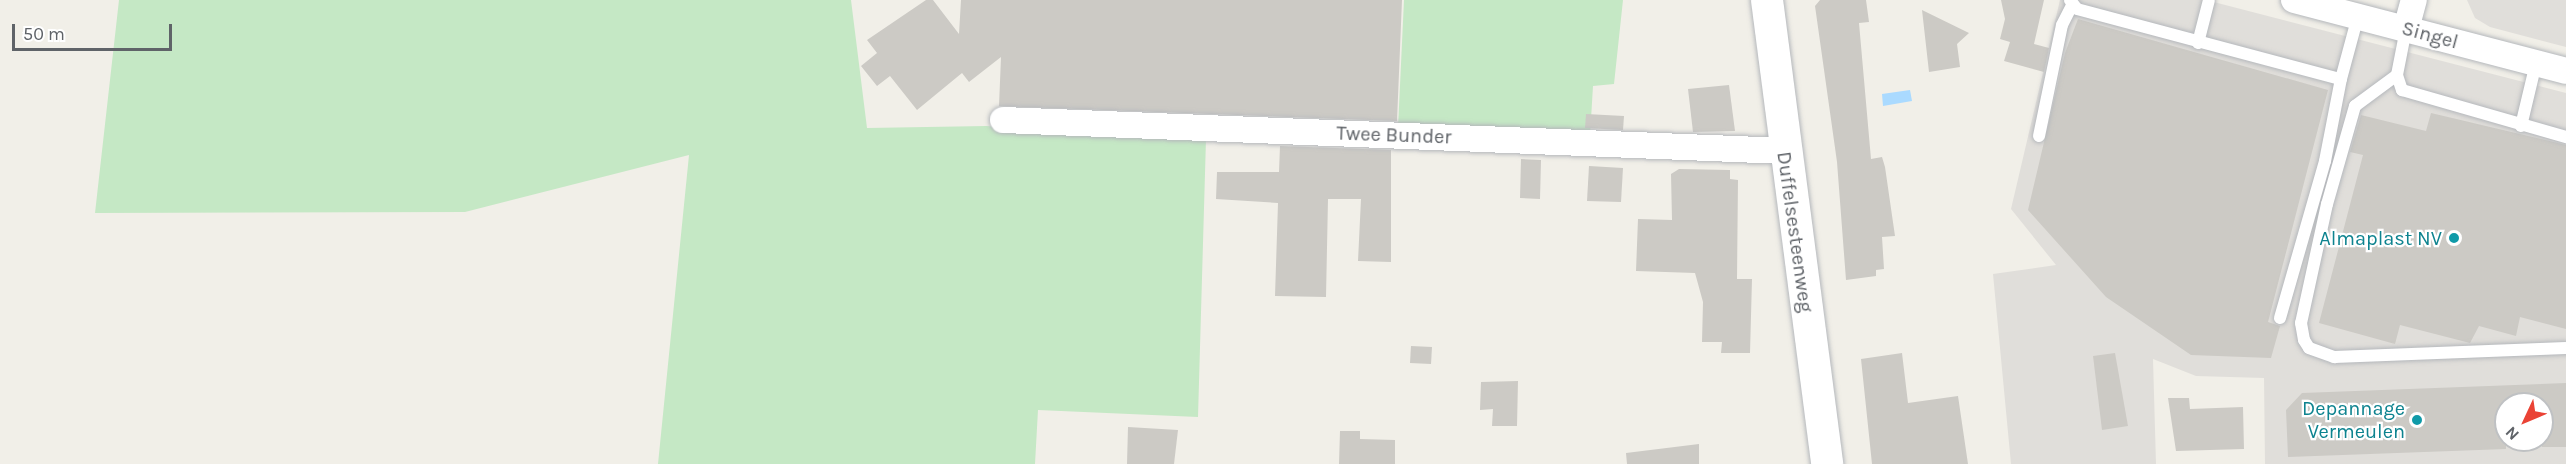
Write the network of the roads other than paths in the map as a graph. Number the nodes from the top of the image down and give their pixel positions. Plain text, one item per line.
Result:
1 (1767, 0) edge
2 (2209, 0) edge
3 (2414, 0) edge
4 (2305, 1) edge
5 (2071, 2) edge
6 (2358, 16) junction
7 (2406, 29) junction
8 (2198, 43) junction
9 (2536, 63) junction
10 (2566, 70) edge
11 (2397, 75) junction
12 (2340, 79) junction
13 (1004, 120) dead end
14 (2521, 126) junction
15 (2039, 136) dead end
16 (2566, 137) edge
17 (1784, 151) junction
18 (2280, 318) dead end
19 (2566, 348) edge
20 (1827, 464) edge

1 - 17 street, Duffelsesteenweg
2 - 8 lane
3 - 7 street
4 - 6 street, Singel
5 - 8 lane
5 - 15 lane
6 - 7 street, Singel
6 - 12 lane
7 - 9 street, Singel
7 - 11 lane
8 - 12 lane
9 - 10 street, Singel
9 - 14 lane
11 - 14 lane
11 - 19 lane
12 - 18 lane
13 - 17 street, Twee Bunder
14 - 16 lane
17 - 20 street, Duffelsesteenweg

